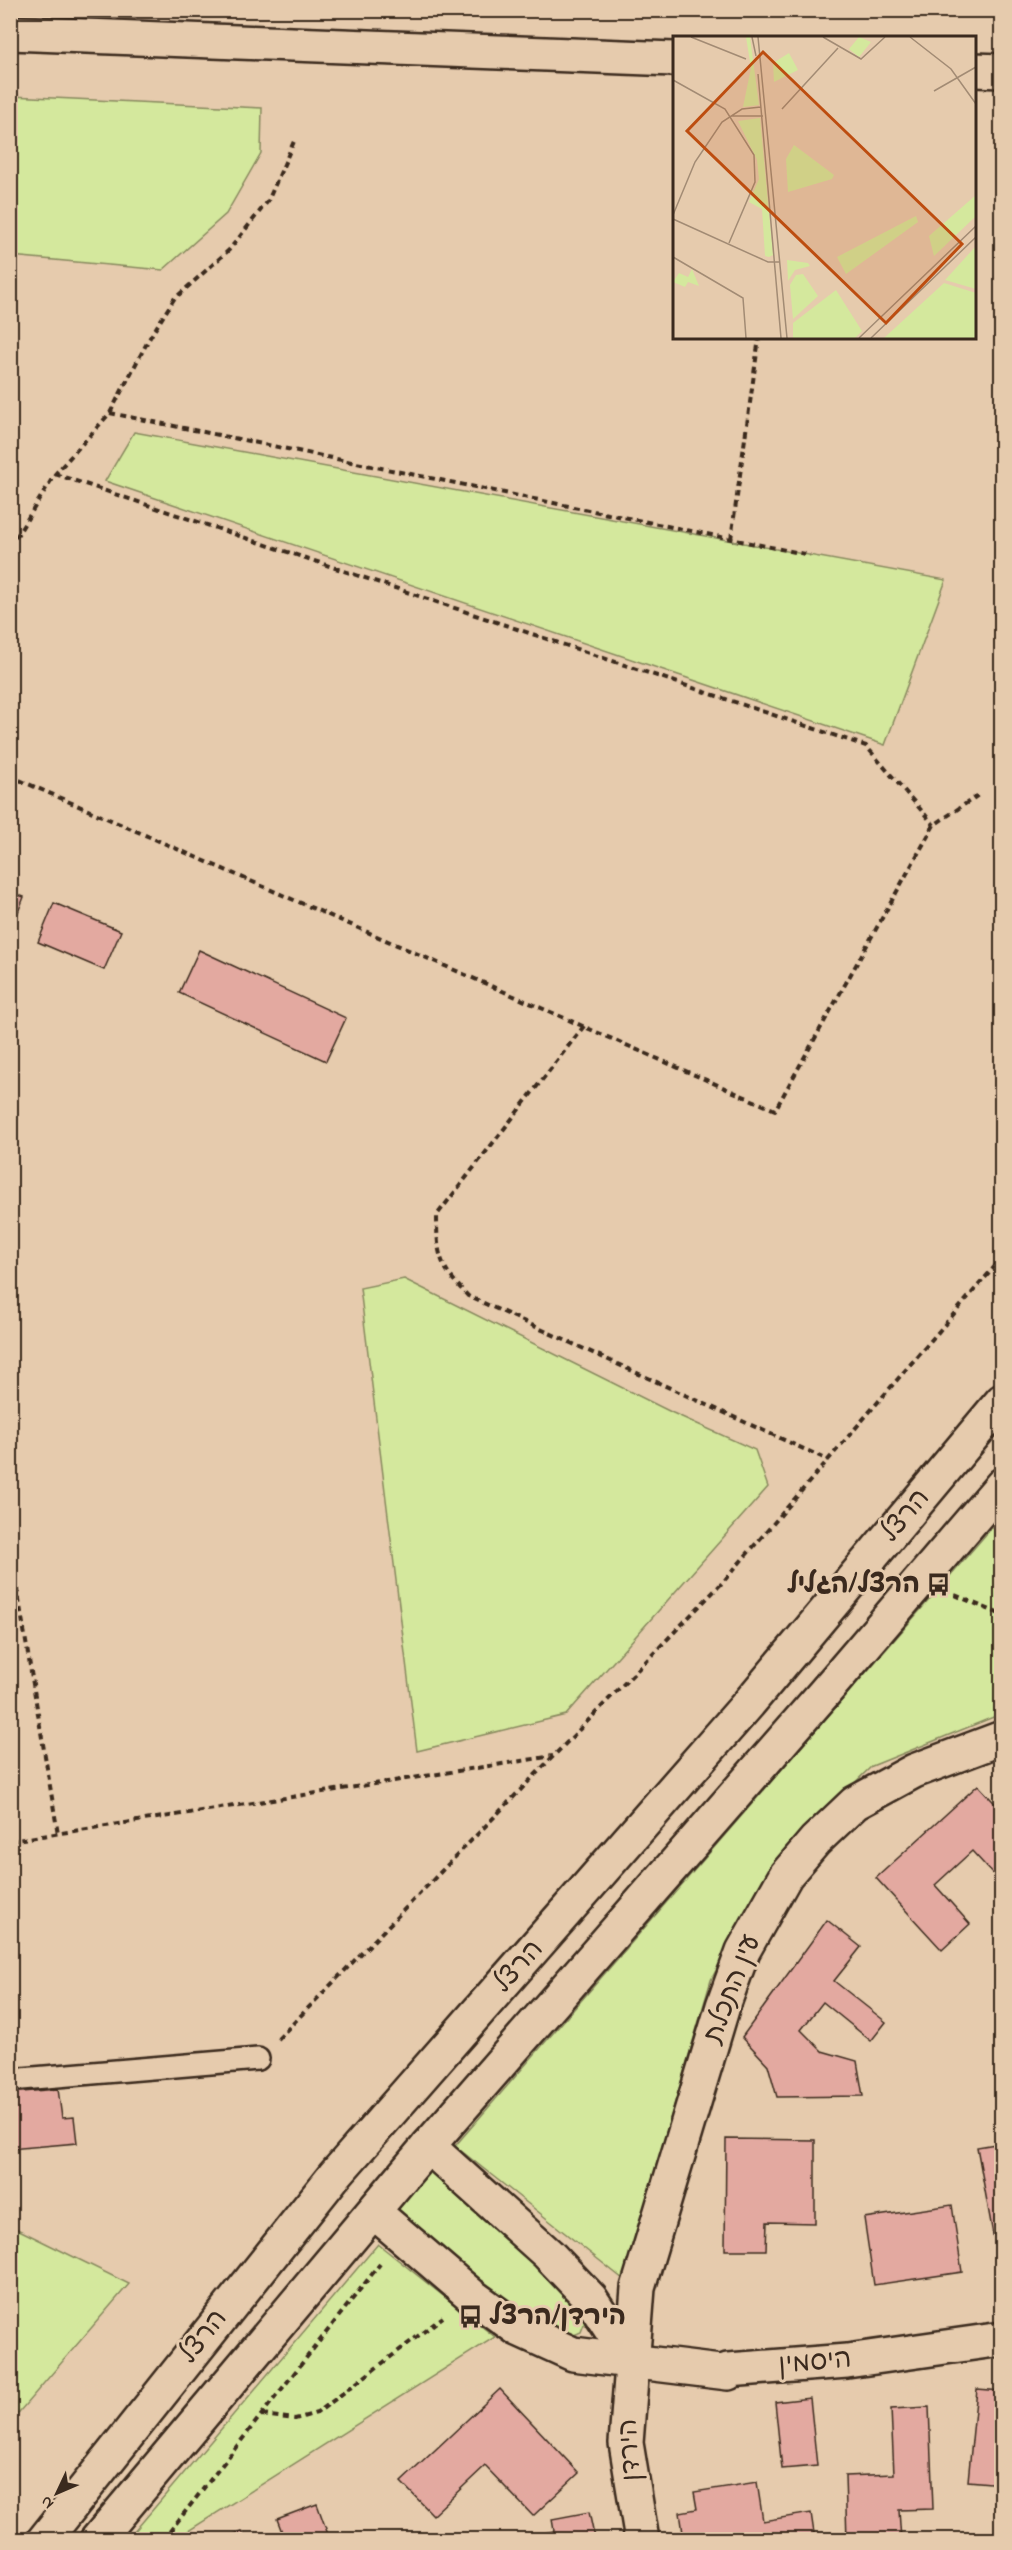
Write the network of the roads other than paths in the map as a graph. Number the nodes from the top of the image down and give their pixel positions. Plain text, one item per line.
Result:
1 (10, 33) edge
2 (673, 59) edge
3 (976, 70) edge
4 (1002, 70) edge
5 (1002, 1401) edge
6 (1002, 1485) edge
7 (1002, 1738) edge
8 (258, 2059) road end
9 (10, 2080) edge
10 (428, 2146) junction
11 (374, 2212) junction
12 (1002, 2339) edge
13 (631, 2360) junction
14 (44, 2540) edge
15 (97, 2540) edge
16 (642, 2540) edge

1 - 2 main road
3 - 4 main road
5 - 14 main road, הרצל
6 - 10 main road, הרצל
7 - 13 main road, עין התכלת
8 - 9 lane
10 - 11 main road, הרצל
10 - 13 main road
11 - 13 main road, היסמין
11 - 15 main road, הרצל
12 - 13 main road, היסמין
13 - 16 main road, הירדן

